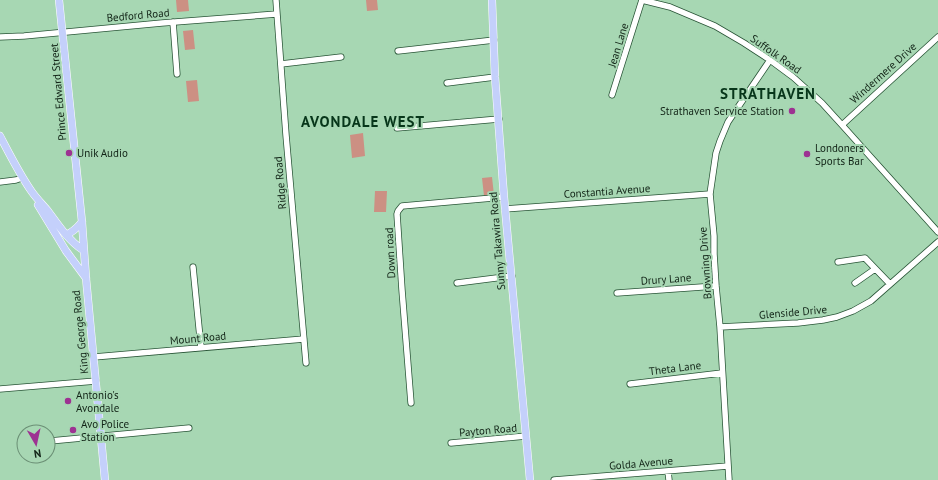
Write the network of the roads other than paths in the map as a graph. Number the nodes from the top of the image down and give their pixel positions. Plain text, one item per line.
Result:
1 (59, 0) edge
2 (276, 0) edge
3 (492, 0) edge
4 (642, 0) edge
5 (277, 14) junction
6 (173, 22) junction
7 (63, 32) junction
8 (0, 37) edge
9 (938, 37) edge
10 (494, 40) junction
11 (398, 51) dead end
12 (341, 57) dead end
13 (770, 60) junction
14 (281, 64) junction
15 (177, 74) dead end
16 (495, 77) junction
17 (447, 83) dead end
18 (612, 95) dead end
19 (499, 119) junction
20 (842, 125) junction
21 (397, 128) dead end
22 (0, 136) edge
23 (22, 178) junction
24 (0, 182) edge
25 (33, 194) junction
26 (710, 194) junction
27 (504, 197) junction
28 (505, 209) junction
29 (82, 222) junction
30 (938, 232) edge
31 (66, 235) junction
32 (938, 242) edge
33 (83, 250) junction
34 (66, 251) junction
35 (838, 262) dead end
36 (193, 267) dead end
37 (875, 269) junction
38 (512, 276) junction
39 (86, 278) junction
40 (457, 283) dead end
41 (855, 283) dead end
42 (890, 284) junction
43 (716, 286) junction
44 (617, 293) dead end
45 (720, 328) junction
46 (304, 339) junction
47 (201, 348) junction
48 (94, 357) junction
49 (306, 364) dead end
50 (722, 373) junction
51 (96, 381) junction
52 (630, 384) dead end
53 (0, 389) edge
54 (411, 403) dead end
55 (189, 428) dead end
56 (101, 436) junction
57 (526, 436) junction
58 (56, 440) edge
59 (451, 443) dead end
60 (728, 466) junction
61 (668, 471) junction
62 (619, 477) edge
63 (105, 480) edge
64 (530, 480) edge
65 (554, 480) edge
66 (669, 480) edge
67 (729, 480) edge

1 - 7 main road, Prince Edward Street
2 - 5 street, Ridge Road
3 - 10 main road, Sunny Takawira Road
4 - 13 street, Suffolk Road
4 - 18 street, Jean Lane
5 - 6 street, Bedford Road
5 - 14 street, Ridge Road
6 - 7 street, Bedford Road
6 - 15 street
7 - 8 street, Bedford Road
7 - 29 main road, Prince Edward Street
9 - 20 street, Windermere Drive
10 - 11 street
10 - 16 main road, Sunny Takawira Road
12 - 14 street
13 - 20 street, Suffolk Road
13 - 26 street, Browning Drive
14 - 46 street, Ridge Road
16 - 17 street
16 - 19 main road, Sunny Takawira Road
19 - 21 street
19 - 27 main road, Sunny Takawira Road
20 - 30 street, Suffolk Road
22 - 23 main road
23 - 24 street
23 - 25 main road
25 - 31 main road
25 - 34 main road
26 - 28 street, Constantia Avenue
26 - 43 street, Browning Drive
27 - 28 main road, Sunny Takawira Road
27 - 54 street, Down road
28 - 38 main road, Sunny Takawira Road
29 - 31 main road
29 - 33 main road, Prince Edward Street
31 - 33 main road
32 - 42 street, Glenside Drive
33 - 34 main road
33 - 39 main road, Prince Edward Street
34 - 39 main road
35 - 37 street
36 - 47 street
37 - 41 street
37 - 42 street
38 - 40 street
38 - 57 main road, Sunny Takawira Road
39 - 48 main road, King George Road
42 - 45 street, Glenside Drive
43 - 44 street, Drury Lane
43 - 45 street, Browning Drive
45 - 50 street, Browning Drive
46 - 47 street, Mount Road
46 - 49 street, Ridge Road
47 - 48 street, Mount Road
48 - 51 main road, King George Road
50 - 52 street, Theta Lane
50 - 60 street, Browning Drive
51 - 53 street
51 - 56 main road, King George Road
55 - 56 street
56 - 58 street
56 - 63 main road, King George Road
57 - 59 street, Payton Road
57 - 64 main road, Sunny Takawira Road
60 - 61 street, Golda Avenue
60 - 67 street, Browning Drive
61 - 62 street, Golda Avenue
61 - 66 street
62 - 65 street, Golda Avenue

